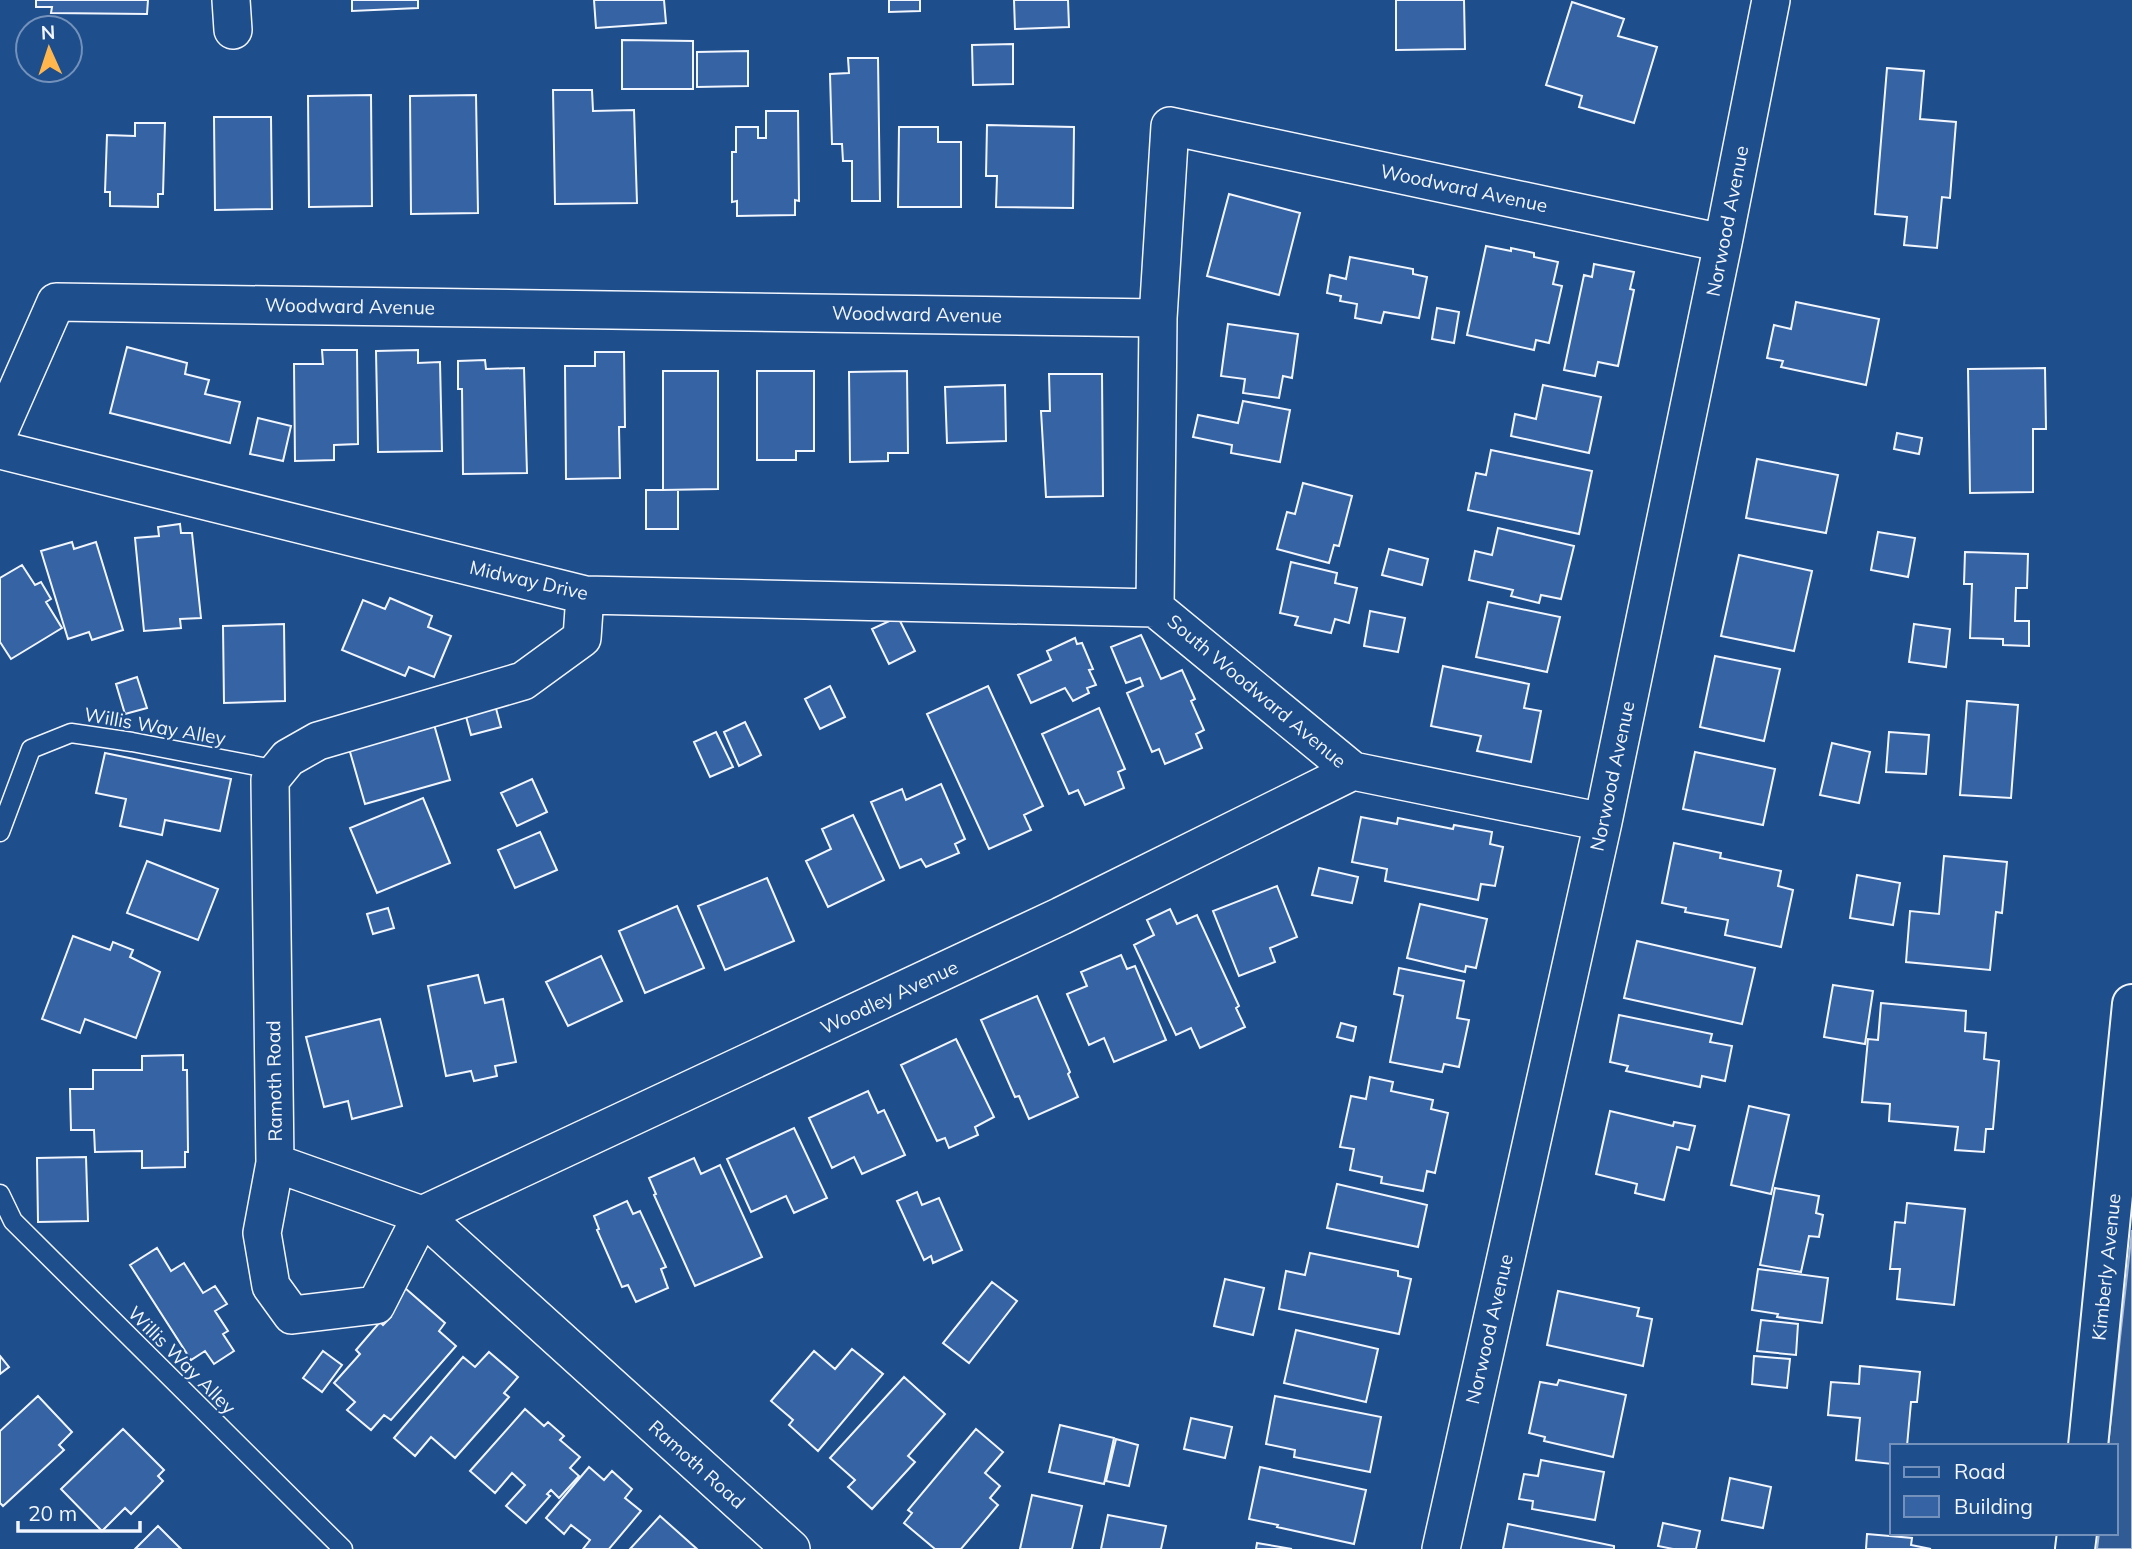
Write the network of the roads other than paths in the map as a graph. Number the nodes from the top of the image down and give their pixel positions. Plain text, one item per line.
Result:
1 (1771, 0) edge
2 (1723, 243) junction
3 (1158, 318) junction
4 (0, 429) edge
5 (0, 450) edge
6 (585, 595) junction
7 (1155, 608) junction
8 (278, 770) junction
9 (1353, 771) junction
10 (1602, 822) junction
11 (0, 832) edge
12 (2132, 1004) edge
13 (275, 1163) junction
14 (0, 1194) edge
15 (422, 1215) junction
16 (2088, 1444) edge
17 (344, 1549) edge
18 (791, 1549) edge
19 (1440, 1549) edge

1 - 2 street, Norwood Avenue
2 - 3 street, Woodward Avenue
2 - 10 street, Norwood Avenue
3 - 4 street, Woodward Avenue
3 - 7 street, South Woodward Avenue
5 - 6 street, Midway Drive
6 - 7 street, Midway Drive
6 - 8 street
7 - 9 street, South Woodward Avenue
8 - 11 lane, Willis Way Alley
8 - 13 street, Ramoth Road
9 - 10 street, South Woodward Avenue
9 - 15 street, Woodley Avenue
10 - 19 street, Norwood Avenue
12 - 16 street, Kimberly Avenue
13 - 15 street, Ramoth Road
13 - 15 street
14 - 17 lane, Willis Way Alley
15 - 18 street, Ramoth Road

